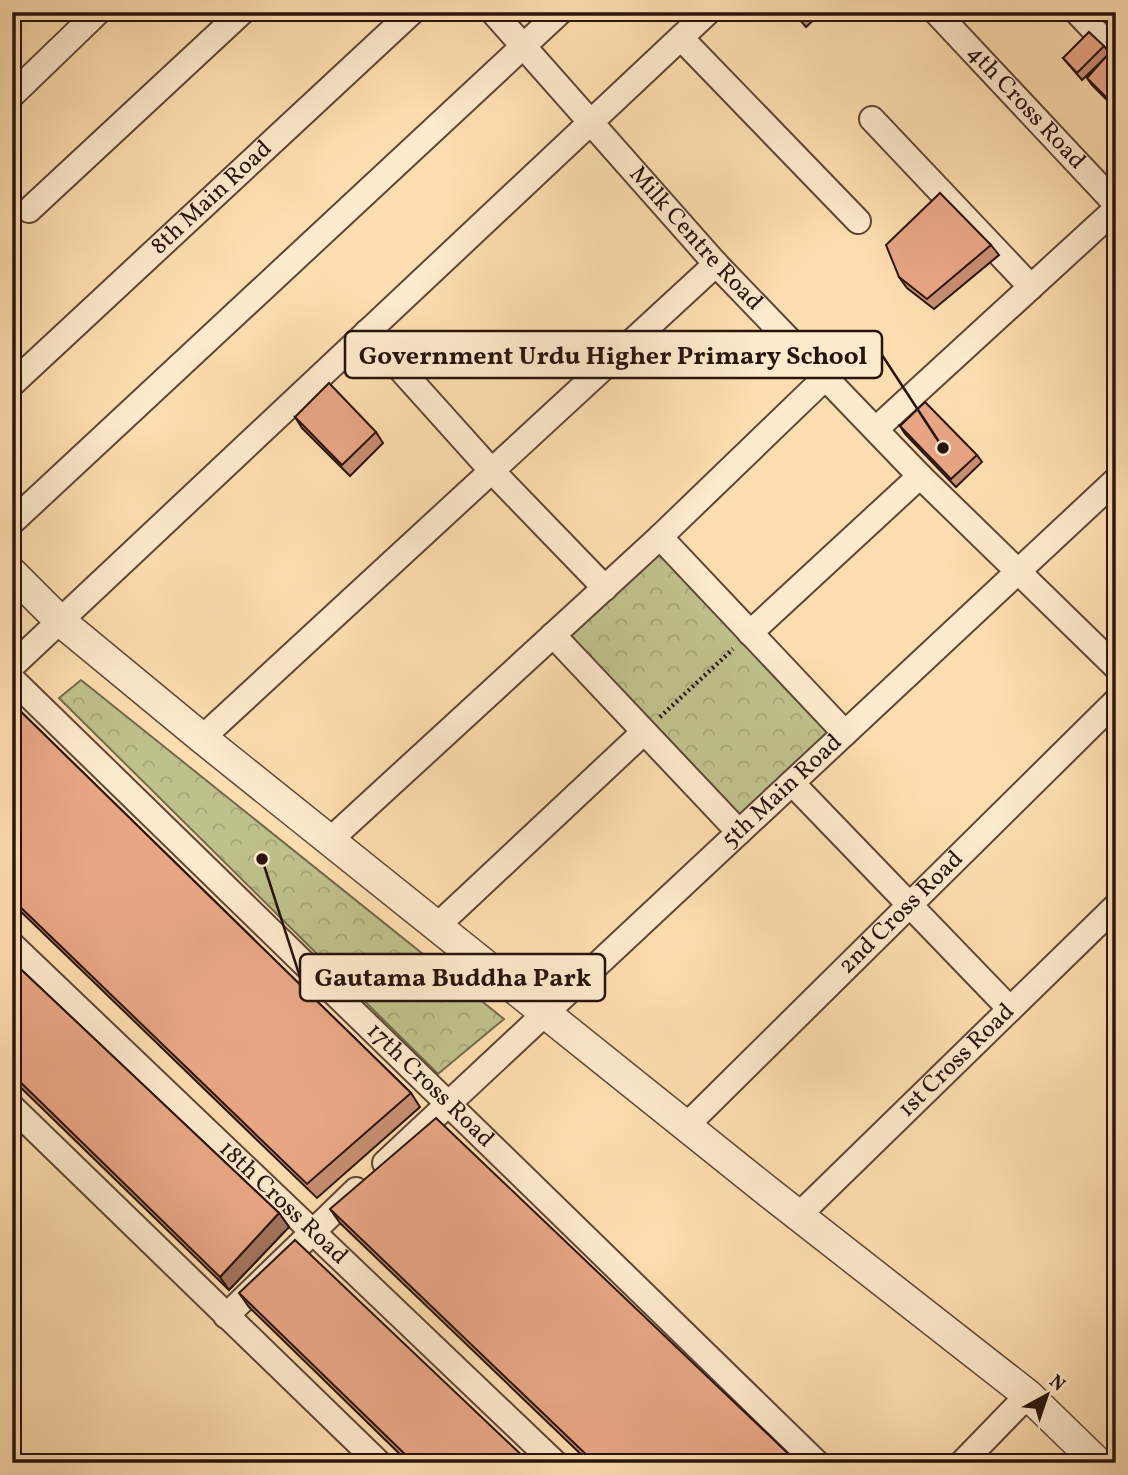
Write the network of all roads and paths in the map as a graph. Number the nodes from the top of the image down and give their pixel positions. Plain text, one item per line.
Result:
1 (98, 12) edge
2 (242, 12) edge
3 (412, 12) edge
4 (493, 12) edge
5 (561, 12) edge
6 (708, 12) edge
7 (936, 12) edge
8 (1077, 12) edge
9 (681, 38) junction
10 (524, 47) junction
11 (1116, 53) edge
12 (12, 95) edge
13 (872, 119) dead end
14 (591, 123) junction
15 (1116, 206) edge
16 (29, 210) dead end
17 (859, 221) dead end
18 (716, 264) junction
19 (1031, 287) junction
20 (367, 332) junction
21 (827, 376) junction
22 (12, 384) edge
23 (876, 429) junction
24 (491, 470) junction
25 (920, 476) junction
26 (1116, 480) edge
27 (12, 522) edge
28 (660, 537) junction
29 (1018, 572) junction
30 (12, 573) edge
31 (605, 588) junction
32 (59, 620) junction
33 (750, 633) junction
34 (553, 635) junction
35 (12, 666) edge
36 (1116, 667) edge
37 (12, 679) edge
38 (1116, 701) edge
39 (644, 732) junction
40 (845, 733) junction
41 (202, 738) junction
42 (792, 783) junction
43 (739, 832) junction
44 (330, 840) junction
45 (911, 906) junction
46 (1116, 906) edge
47 (437, 926) junction
48 (12, 945) edge
49 (1010, 1009) junction
50 (547, 1014) junction
51 (449, 1104) junction
52 (12, 1107) edge
53 (687, 1126) junction
54 (798, 1216) junction
55 (310, 1232) junction
56 (226, 1316) junction
57 (1028, 1395) junction
58 (379, 1463) edge
59 (555, 1463) edge
60 (817, 1463) edge
61 (962, 1463) edge
62 (1098, 1463) edge

1 - 12 street
2 - 16 street
3 - 22 street, 8th Main Road
4 - 10 street, Milk Centre Road
5 - 10 street
6 - 9 street
7 - 15 street, 4th Cross Road
8 - 11 street
9 - 14 street
9 - 17 street
10 - 14 street, Milk Centre Road
10 - 27 street
13 - 19 street
14 - 18 street, Milk Centre Road
14 - 20 street
15 - 19 street
18 - 21 street, Milk Centre Road
18 - 24 street
19 - 23 street
20 - 24 street
20 - 32 street
21 - 23 street, Milk Centre Road
21 - 28 street
23 - 25 street, Milk Centre Road
24 - 31 street
24 - 41 street
25 - 29 street, Milk Centre Road
25 - 33 street
26 - 29 street, 5th Main Road
28 - 31 street
28 - 33 street
29 - 36 street, Milk Centre Road
29 - 40 street, 5th Main Road
30 - 32 street
31 - 34 street
32 - 35 street
32 - 41 street
33 - 39 path
33 - 40 street
34 - 39 street
34 - 44 street
37 - 51 street, 17th Cross Road
38 - 45 street, 2nd Cross Road
39 - 43 street
39 - 47 street
40 - 42 street, 5th Main Road
41 - 44 street
42 - 43 street, 5th Main Road
42 - 45 street
43 - 50 street, 5th Main Road
44 - 47 street
45 - 49 street
45 - 53 street, 2nd Cross Road
46 - 49 street, 1st Cross Road
47 - 50 street
48 - 55 street, 18th Cross Road
49 - 54 street, 1st Cross Road
50 - 51 street, 5th Main Road
50 - 53 street
51 - 55 street, 5th Main Road
51 - 60 street, 17th Cross Road
52 - 56 street
53 - 54 street
54 - 57 street
55 - 56 street, 5th Main Road
55 - 59 street, 18th Cross Road
56 - 58 street
57 - 61 street
57 - 62 street

